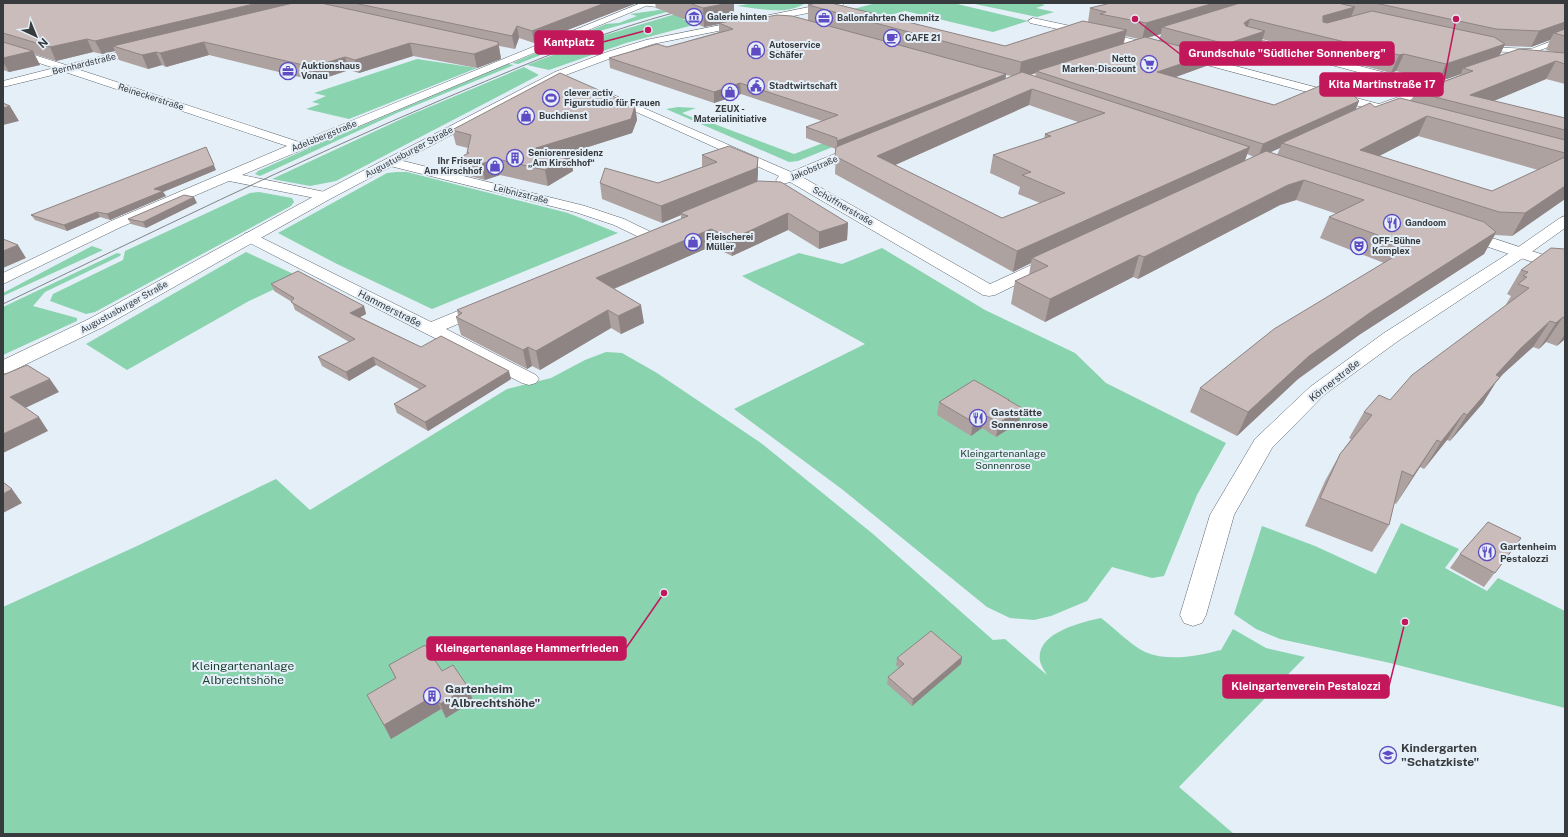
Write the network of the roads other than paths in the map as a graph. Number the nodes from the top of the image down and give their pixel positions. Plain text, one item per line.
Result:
1 (840, 3) edge
2 (646, 4) edge
3 (694, 8) dead end
4 (748, 12) dead end
5 (781, 17) junction
6 (1033, 21) dead end
7 (802, 23) edge
8 (1159, 38) edge
9 (1565, 38) edge
10 (1245, 39) edge
11 (1270, 39) edge
12 (1258, 42) junction
13 (1141, 44) junction
14 (1473, 46) edge
15 (153, 47) edge
16 (3, 48) edge
17 (1486, 49) junction
18 (1119, 51) edge
19 (1532, 51) junction
20 (506, 52) edge
21 (1546, 54) edge
22 (521, 55) junction
23 (1502, 59) edge
24 (64, 69) junction
25 (559, 74) junction
26 (573, 80) edge
27 (1452, 81) edge
28 (3, 84) edge
29 (1432, 88) junction
30 (600, 92) edge
31 (1379, 108) junction
32 (1402, 114) edge
33 (1365, 115) edge
34 (871, 144) edge
35 (299, 146) junction
36 (391, 162) junction
37 (230, 177) junction
38 (792, 177) junction
39 (770, 186) edge
40 (325, 196) junction
41 (1565, 221) edge
42 (1448, 228) edge
43 (250, 237) junction
44 (626, 246) edge
45 (1520, 253) junction
46 (1066, 255) edge
47 (1565, 268) edge
48 (3, 279) edge
49 (496, 301) edge
50 (431, 329) junction
51 (3, 368) edge
52 (529, 379) dead end
53 (1193, 615) dead end

1 - 5 main road, Augustusburger Straße
2 - 3 main road
2 - 22 street, Adelsbergstraße
4 - 5 main road
5 - 7 main road
5 - 25 main road, Augustusburger Straße
6 - 13 street
8 - 13 street
9 - 19 street
10 - 12 street
11 - 12 street
12 - 29 street
13 - 18 street
13 - 31 street
14 - 17 street
15 - 24 street, Bernhardstraße
16 - 24 street, Reineckerstraße
17 - 19 street
17 - 23 street
19 - 21 street
20 - 22 street
22 - 35 street, Adelsbergstraße
24 - 28 street, Bernhardstraße
24 - 35 street, Reineckerstraße
25 - 26 street
25 - 36 main road, Augustusburger Straße
27 - 29 street
29 - 31 street
30 - 38 street, Schüffnerstraße
31 - 32 street
31 - 33 street
34 - 38 street, Jakobstraße
35 - 37 street, Adelsbergstraße
36 - 40 main road, Augustusburger Straße
36 - 44 street, Leibnizstraße
37 - 40 street
37 - 48 street, Adelsbergstraße
38 - 39 street, Jakobstraße
38 - 46 street, Schüffnerstraße
40 - 43 main road, Augustusburger Straße
41 - 45 street, Körnerstraße
42 - 45 main road
43 - 50 street, Hammerstraße
43 - 51 main road, Augustusburger Straße
45 - 47 main road
45 - 53 street, Körnerstraße
49 - 50 street
50 - 52 street, Hammerstraße

